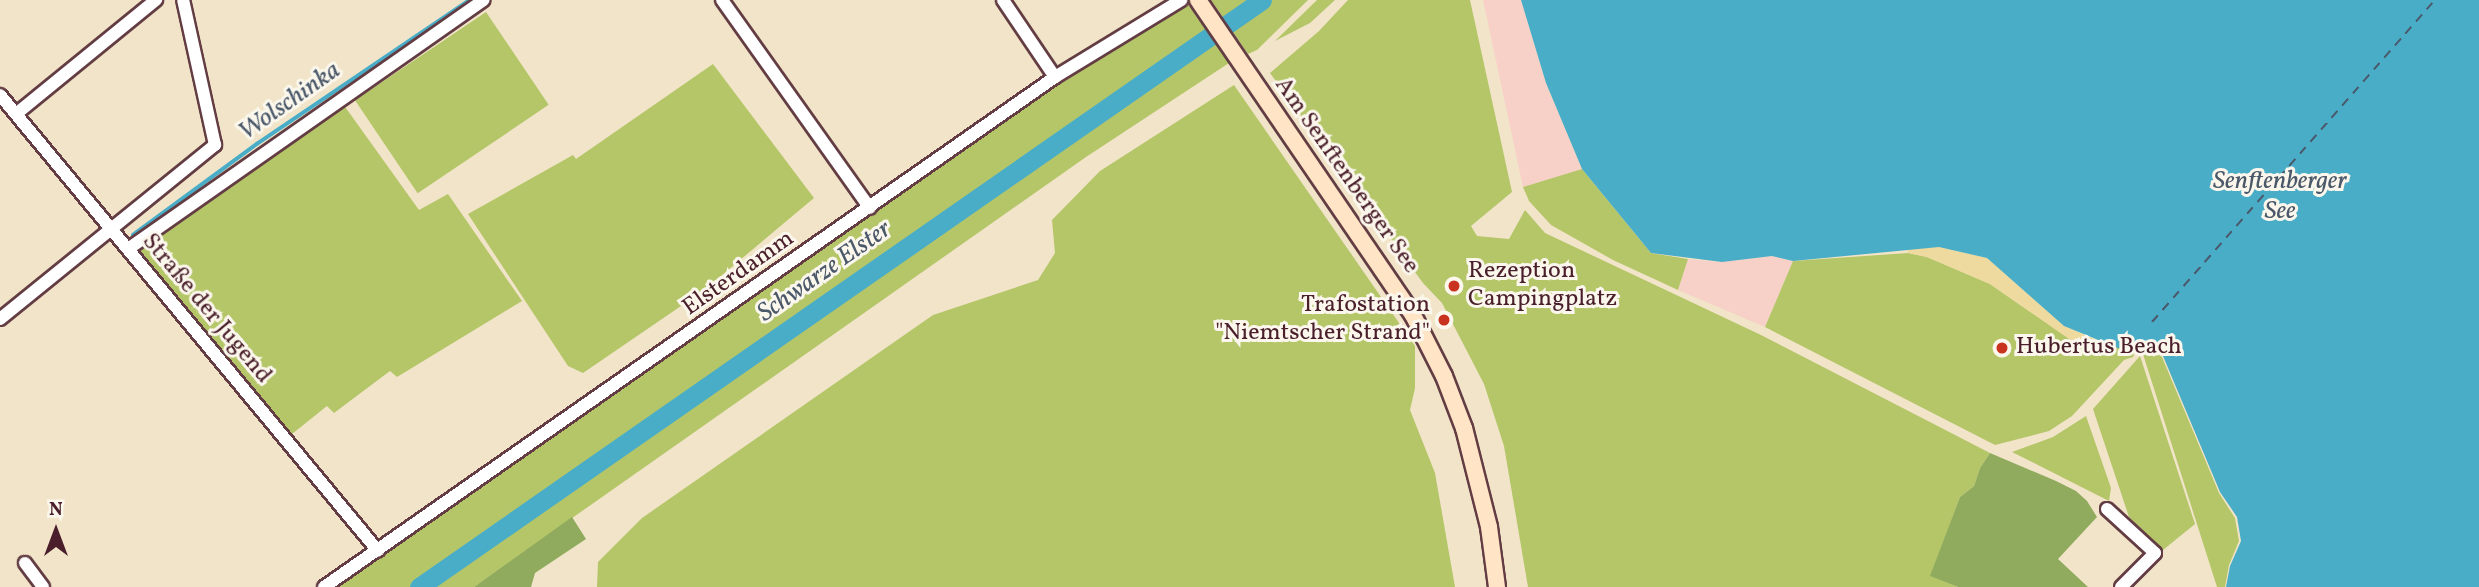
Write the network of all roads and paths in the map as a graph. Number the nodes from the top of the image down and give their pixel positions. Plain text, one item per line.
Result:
1 (156, 0) edge
2 (184, 0) edge
3 (483, 0) edge
4 (722, 0) edge
5 (1003, 0) edge
6 (1181, 0) edge
7 (1200, 3) edge
8 (1055, 77) junction
9 (0, 95) edge
10 (16, 114) junction
11 (870, 208) junction
12 (111, 229) junction
13 (128, 249) junction
14 (0, 319) edge
15 (2107, 509) dead end
16 (378, 551) junction
17 (24, 563) dead end
18 (43, 587) edge
19 (324, 587) edge
20 (1497, 587) edge
21 (2121, 587) edge

1 - 10 street
2 - 12 street
3 - 13 street
4 - 11 street
5 - 8 street
6 - 8 street, Elsterdamm
7 - 20 street, Am Senftenberger See
8 - 11 street, Elsterdamm
9 - 10 street, Straße der Jugend
10 - 12 street, Straße der Jugend
11 - 16 street, Elsterdamm
12 - 13 street, Straße der Jugend
12 - 14 street
13 - 16 street, Straße der Jugend
15 - 21 street
16 - 19 street, Elsterdamm
17 - 18 street

